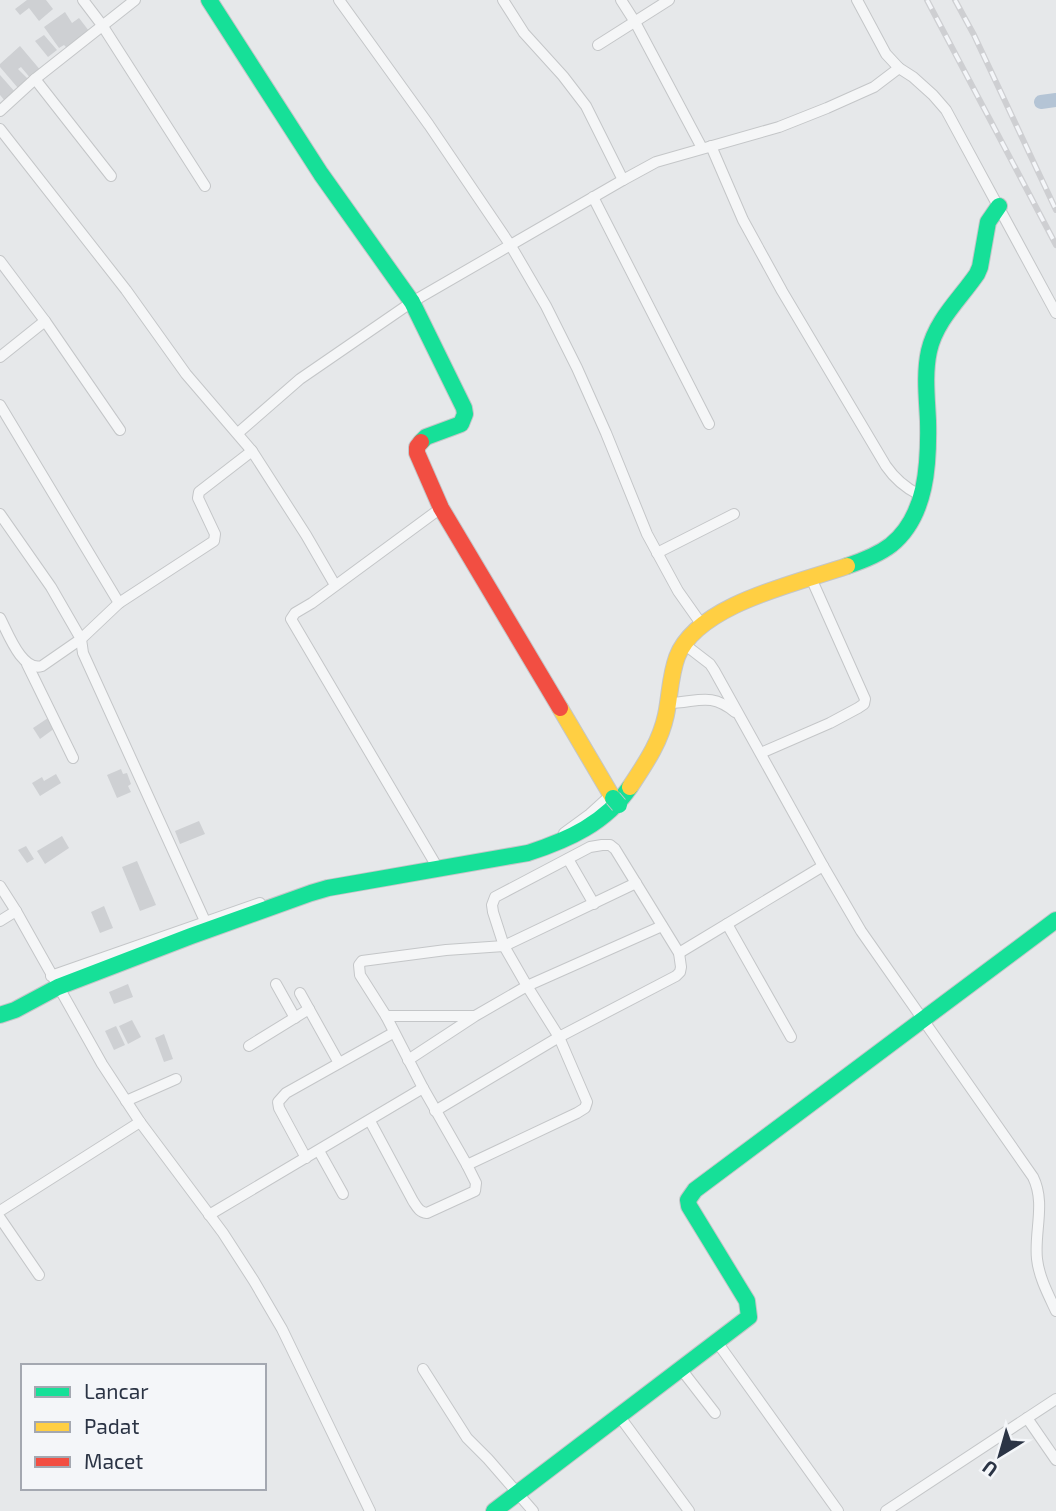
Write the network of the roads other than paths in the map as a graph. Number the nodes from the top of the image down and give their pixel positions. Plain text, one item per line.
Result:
1 (83, 0) edge
2 (135, 0) edge
3 (209, 0) edge
4 (339, 0) edge
5 (503, 0) edge
6 (621, 0) edge
7 (669, 0) edge
8 (858, 0) edge
9 (635, 22) junction
10 (102, 25) junction
11 (598, 45) dead end
12 (899, 68) junction
13 (35, 79) junction
14 (0, 111) edge
15 (0, 129) edge
16 (707, 147) junction
17 (111, 176) dead end
18 (623, 180) junction
19 (205, 186) dead end
20 (593, 197) junction
21 (999, 206) junction
22 (511, 246) junction
23 (0, 261) edge
24 (412, 302) junction
25 (1056, 313) edge
26 (45, 321) junction
27 (0, 357) edge
28 (0, 405) edge
29 (709, 424) dead end
30 (120, 430) dead end
31 (238, 433) junction
32 (252, 451) junction
33 (917, 490) junction
34 (441, 508) junction
35 (0, 514) edge
36 (734, 514) dead end
37 (657, 553) junction
38 (811, 578) junction
39 (335, 585) junction
40 (119, 603) junction
41 (0, 618) edge
42 (702, 625) junction
43 (81, 639) junction
44 (684, 643) junction
45 (27, 664) junction
46 (668, 703) junction
47 (741, 718) junction
48 (761, 753) junction
49 (73, 758) dead end
50 (615, 800) junction
51 (568, 859) junction
52 (436, 865) junction
53 (823, 866) junction
54 (636, 883) junction
55 (0, 886) edge
56 (594, 904) junction
57 (16, 911) junction
58 (1056, 920) edge
59 (0, 921) edge
60 (205, 921) junction
61 (727, 924) junction
62 (662, 926) junction
63 (504, 946) junction
64 (679, 953) junction
65 (55, 981) junction
66 (276, 984) dead end
67 (527, 986) junction
68 (300, 993) dead end
69 (309, 1009) junction
70 (0, 1015) edge
71 (386, 1016) junction
72 (475, 1016) junction
73 (295, 1018) junction
74 (923, 1020) junction
75 (393, 1033) junction
76 (559, 1037) junction
77 (791, 1037) dead end
78 (249, 1046) dead end
79 (408, 1060) junction
80 (339, 1063) junction
81 (176, 1079) dead end
82 (423, 1088) junction
83 (126, 1101) junction
84 (435, 1111) junction
85 (370, 1121) junction
86 (140, 1122) junction
87 (319, 1151) junction
88 (306, 1158) junction
89 (467, 1165) junction
90 (343, 1194) dead end
91 (0, 1211) edge
92 (209, 1215) junction
93 (0, 1218) edge
94 (39, 1275) dead end
95 (1056, 1311) edge
96 (717, 1342) junction
97 (423, 1369) dead end
98 (681, 1369) junction
99 (1056, 1399) edge
100 (715, 1413) dead end
101 (620, 1417) junction
102 (1027, 1418) junction
103 (1056, 1460) edge
104 (519, 1493) junction
105 (370, 1511) edge
106 (494, 1511) edge
107 (533, 1511) edge
108 (689, 1511) edge
109 (838, 1511) edge
110 (886, 1511) edge

1 - 10 street
2 - 10 street
3 - 24 street
4 - 22 street
5 - 18 street
6 - 9 street
7 - 9 street
8 - 12 street
9 - 11 street
9 - 16 street
10 - 13 street
10 - 19 street
12 - 16 street
12 - 21 street
13 - 14 street
13 - 17 street
15 - 31 street
16 - 18 street
16 - 33 street
18 - 20 street
20 - 22 street
20 - 29 street
21 - 25 street
21 - 33 street
22 - 24 street
22 - 37 street
23 - 26 street
24 - 31 street
24 - 34 street
26 - 27 street
26 - 30 street
28 - 40 street
31 - 32 street
32 - 39 street
32 - 40 street
33 - 38 street
34 - 39 street
34 - 50 street
35 - 43 street
36 - 37 street
37 - 42 street
38 - 42 street
38 - 48 street
39 - 52 street
40 - 43 street
41 - 45 street
42 - 44 street
43 - 45 street
43 - 60 street
44 - 46 street
44 - 47 street
45 - 49 street
46 - 47 street
46 - 50 street
47 - 48 street
48 - 53 street
50 - 52 street
50 - 65 street
51 - 54 street
51 - 56 street
51 - 63 street
52 - 60 street
53 - 61 street
53 - 74 street
54 - 56 street
54 - 62 street
55 - 57 street
56 - 63 street
57 - 59 street
57 - 65 street
58 - 74 street
60 - 65 street
61 - 64 street
61 - 77 street
62 - 64 street
62 - 67 street
63 - 67 street
63 - 71 street
64 - 76 street
65 - 70 street
65 - 83 street
66 - 73 street
67 - 72 street
67 - 76 street
68 - 69 street
69 - 73 street
69 - 80 street
71 - 72 street
71 - 75 street
72 - 79 street
73 - 78 street
74 - 95 street
74 - 96 street
75 - 79 street
75 - 80 street
76 - 84 street
76 - 89 street
79 - 82 street
80 - 88 street
81 - 83 street
82 - 84 street
82 - 85 street
83 - 86 street
84 - 89 street
85 - 87 street
85 - 89 street
86 - 91 street
86 - 92 street
87 - 88 street
87 - 90 street
88 - 92 street
92 - 105 street
93 - 94 street
96 - 98 street
96 - 109 street
97 - 104 street
98 - 100 street
98 - 101 street
99 - 102 street
101 - 104 street
101 - 108 street
102 - 103 street
102 - 110 street
104 - 106 street
104 - 107 street

